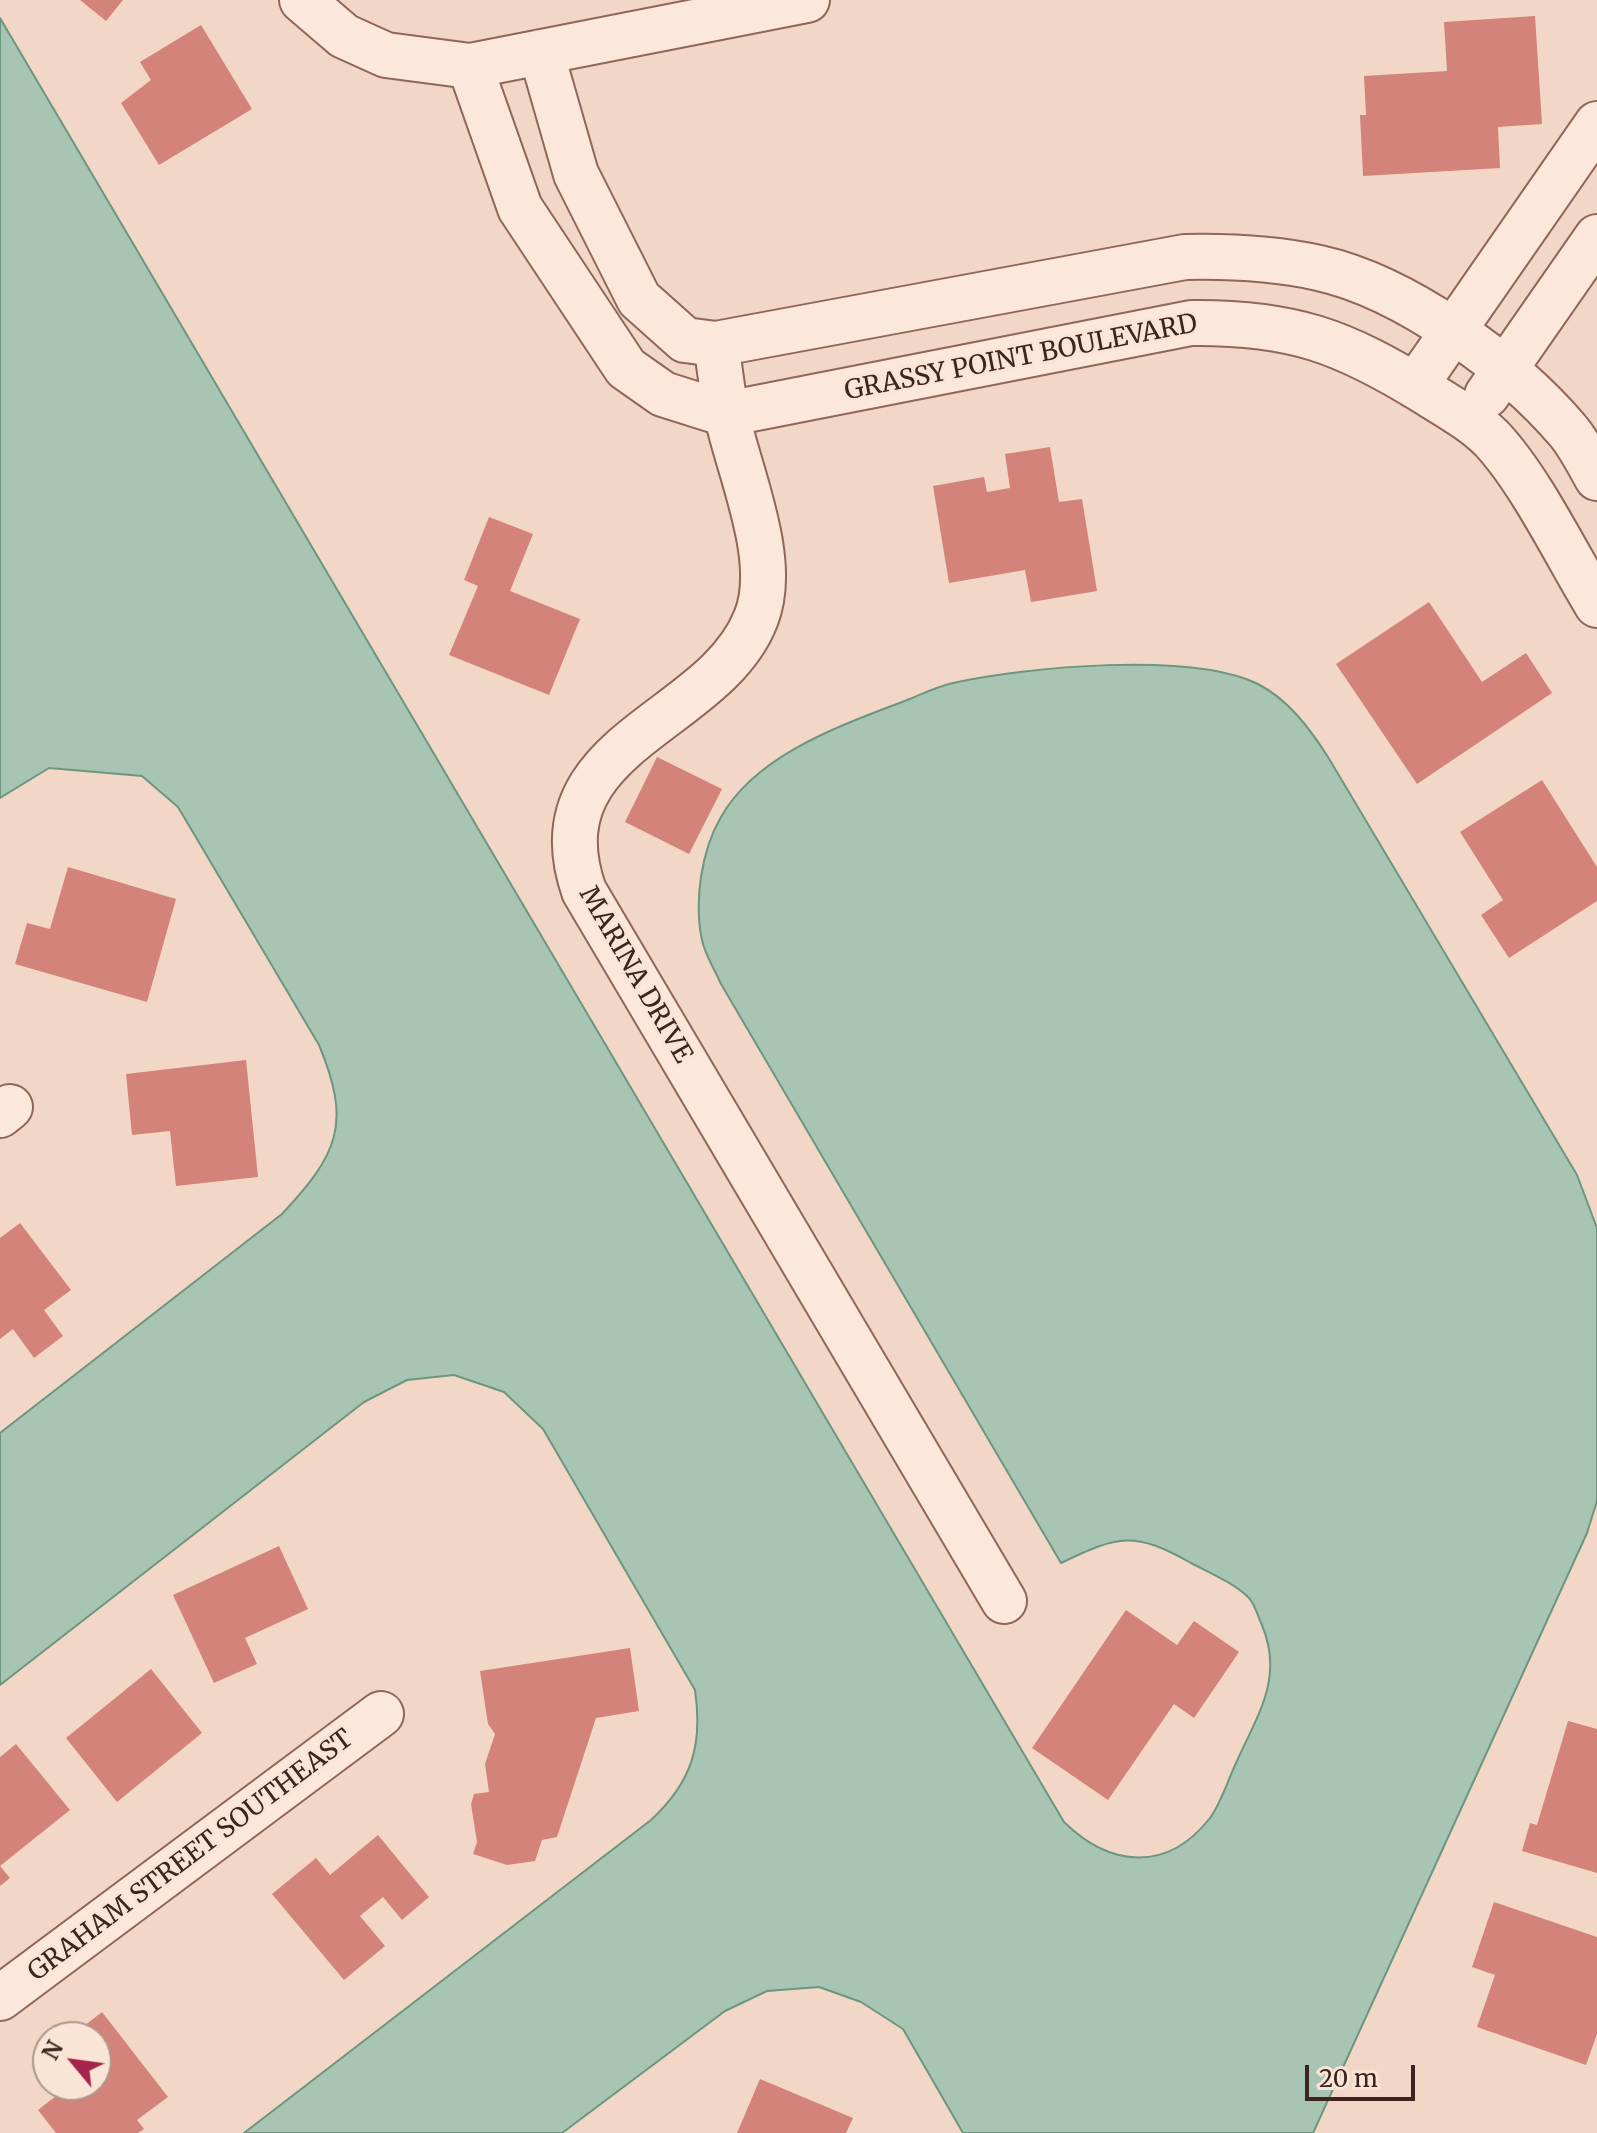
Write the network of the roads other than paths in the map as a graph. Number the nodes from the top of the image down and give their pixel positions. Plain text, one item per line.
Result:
1 (302, 0) edge
2 (807, 0) edge
3 (541, 52) junction
4 (470, 66) junction
5 (1597, 124) edge
6 (576, 174) junction
7 (520, 208) junction
8 (1597, 237) edge
9 (1452, 333) junction
10 (716, 344) junction
11 (1504, 370) junction
12 (1415, 386) junction
13 (726, 414) junction
14 (1470, 420) junction
15 (1597, 478) edge
16 (1597, 605) edge
17 (1004, 1601) dead end
18 (381, 1714) dead end
19 (0, 1998) edge

1 - 4 street
2 - 3 street
3 - 4 street
3 - 6 street
4 - 7 street, GRASSY POINT BOULEVARD
5 - 9 street
6 - 7 street
6 - 10 street
7 - 13 street, GRASSY POINT BOULEVARD
8 - 11 street
9 - 10 street
9 - 11 street
9 - 12 street
10 - 13 street, MARINA DRIVE
11 - 14 street
11 - 15 street
12 - 13 street, GRASSY POINT BOULEVARD
12 - 14 street, GRASSY POINT BOULEVARD
13 - 17 street, MARINA DRIVE
14 - 16 street, GRASSY POINT BOULEVARD
18 - 19 street, GRAHAM STREET SOUTHEAST

